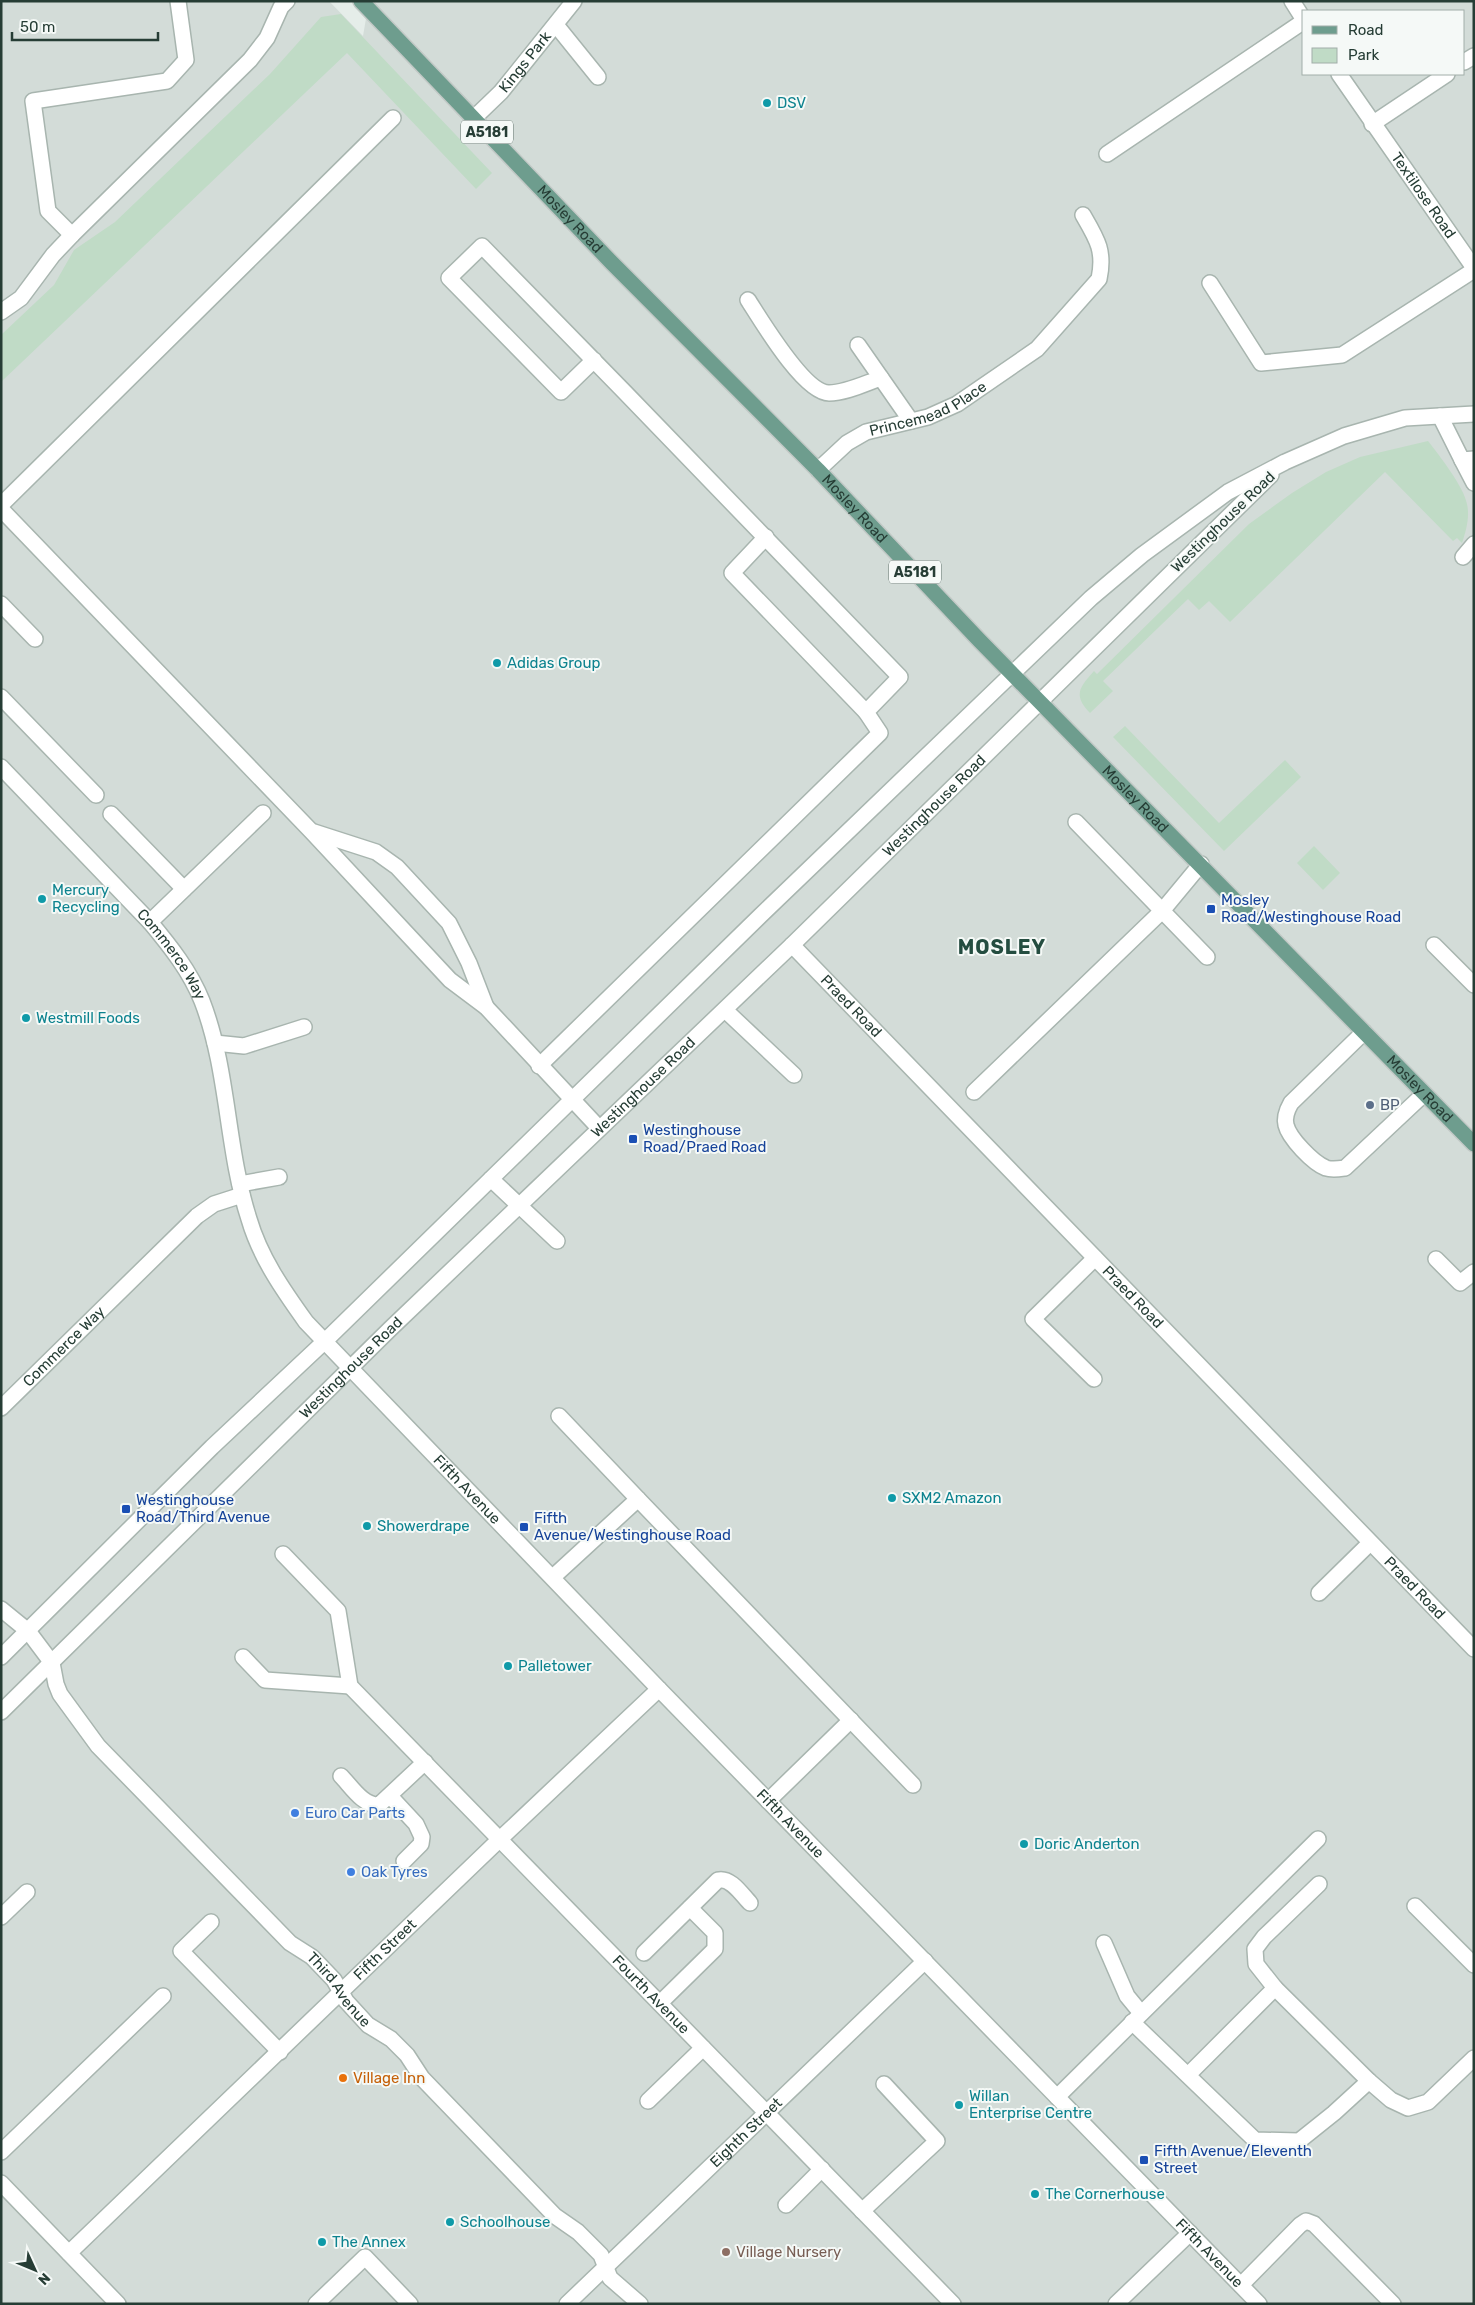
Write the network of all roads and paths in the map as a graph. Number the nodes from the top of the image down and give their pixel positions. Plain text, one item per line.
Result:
1 (178, 1) edge
2 (287, 1) edge
3 (361, 1) edge
4 (574, 1) edge
5 (1292, 1) edge
6 (1302, 17) edge
7 (1302, 21) edge
8 (556, 25) junction
9 (1340, 75) edge
10 (1446, 75) edge
11 (598, 77) dead end
12 (393, 118) dead end
13 (474, 118) junction
14 (1372, 124) junction
15 (1107, 154) dead end
16 (1083, 215) dead end
17 (72, 235) junction
18 (1474, 269) edge
19 (1210, 283) dead end
20 (748, 300) dead end
21 (1, 312) edge
22 (858, 345) dead end
23 (594, 360) junction
24 (881, 378) junction
25 (1474, 414) edge
26 (1440, 416) junction
27 (911, 421) junction
28 (1468, 460) edge
29 (1285, 462) junction
30 (818, 470) junction
31 (1474, 483) edge
32 (1, 505) edge
33 (1, 509) edge
34 (766, 537) junction
35 (1474, 544) edge
36 (1462, 557) dead end
37 (1, 604) edge
38 (35, 639) dead end
39 (1011, 673) junction
40 (1, 697) edge
41 (1039, 702) junction
42 (866, 712) junction
43 (4, 776) edge
44 (96, 795) dead end
45 (262, 813) dead end
46 (111, 814) dead end
47 (1076, 822) dead end
48 (312, 832) junction
49 (1201, 864) junction
50 (184, 889) junction
51 (1162, 911) junction
52 (150, 922) junction
53 (1434, 945) dead end
54 (792, 946) junction
55 (1207, 957) dead end
56 (1474, 985) edge
57 (486, 1007) junction
58 (725, 1010) junction
59 (304, 1027) dead end
60 (1364, 1032) junction
61 (214, 1043) junction
62 (539, 1066) junction
63 (794, 1075) dead end
64 (974, 1092) dead end
65 (1424, 1094) junction
66 (572, 1100) junction
67 (599, 1128) junction
68 (1474, 1144) edge
69 (279, 1177) dead end
70 (491, 1179) junction
71 (241, 1189) junction
72 (519, 1205) junction
73 (557, 1242) dead end
74 (1095, 1258) junction
75 (1436, 1259) dead end
76 (1474, 1272) edge
77 (324, 1342) junction
78 (350, 1368) junction
79 (1094, 1379) dead end
80 (1, 1408) edge
81 (559, 1416) dead end
82 (638, 1499) junction
83 (1370, 1543) junction
84 (283, 1554) dead end
85 (553, 1577) junction
86 (1319, 1593) dead end
87 (1, 1609) edge
88 (28, 1631) junction
89 (1474, 1649) edge
90 (1, 1657) edge
91 (243, 1658) dead end
92 (52, 1663) junction
93 (350, 1686) junction
94 (659, 1690) junction
95 (1, 1712) edge
96 (851, 1720) junction
97 (425, 1762) junction
98 (341, 1776) dead end
99 (913, 1785) dead end
100 (390, 1796) junction
101 (768, 1801) junction
102 (500, 1839) junction
103 (1318, 1839) dead end
104 (404, 1861) dead end
105 (1319, 1884) dead end
106 (27, 1892) dead end
107 (750, 1903) dead end
108 (1415, 1906) dead end
109 (690, 1908) junction
110 (1, 1917) edge
111 (212, 1922) dead end
112 (1104, 1942) dead end
113 (644, 1954) dead end
114 (925, 1961) junction
115 (1474, 1965) edge
116 (1275, 1988) junction
117 (340, 1991) junction
118 (163, 1996) dead end
119 (660, 2004) junction
120 (1137, 2017) junction
121 (703, 2048) junction
122 (280, 2052) junction
123 (1474, 2058) edge
124 (1188, 2075) junction
125 (1369, 2081) junction
126 (884, 2084) dead end
127 (1057, 2097) junction
128 (648, 2101) dead end
129 (766, 2113) junction
130 (1, 2152) edge
131 (822, 2170) junction
132 (1, 2182) edge
133 (786, 2205) dead end
134 (862, 2211) junction
135 (1190, 2233) junction
136 (69, 2253) junction
137 (606, 2266) junction
138 (1241, 2285) junction
139 (118, 2304) edge
140 (316, 2304) edge
141 (410, 2304) edge
142 (567, 2304) edge
143 (640, 2304) edge
144 (953, 2304) edge
145 (1116, 2304) edge
146 (1259, 2304) edge
147 (1393, 2304) edge

1 - 17 street
2 - 17 street
3 - 13 main road, Mosley Road / A5181
4 - 8 street, Kings Park
5 - 6 street
7 - 15 street
8 - 11 street
8 - 13 street, Kings Park
9 - 14 street, Textilose Road
10 - 14 street
12 - 32 street
13 - 30 main road, Mosley Road / A5181
14 - 18 street, Textilose Road
16 - 27 street, Princemead Place
17 - 21 street
18 - 19 street
20 - 24 street
22 - 24 street
23 - 23 street
23 - 34 street
24 - 27 street
25 - 26 street, Westinghouse Road
26 - 28 street
26 - 29 street, Westinghouse Road
27 - 30 street, Princemead Place
28 - 31 street
29 - 39 street, Westinghouse Road
29 - 41 street, Westinghouse Road
30 - 39 main road, Mosley Road / A5181
33 - 48 street
34 - 42 street
34 - 42 street
35 - 36 street
37 - 38 street
39 - 41 main road, Mosley Road / A5181
39 - 66 street, Westinghouse Road
40 - 44 street
41 - 49 main road, Mosley Road / A5181
41 - 54 street, Westinghouse Road
42 - 62 street
43 - 52 street, Commerce Way
45 - 50 street
46 - 50 street
47 - 51 street
48 - 57 street
48 - 57 street
49 - 51 street
49 - 60 main road, Mosley Road / A5181
50 - 52 street
51 - 55 street
51 - 64 street
52 - 61 street, Commerce Way
53 - 56 street
54 - 58 street, Westinghouse Road
54 - 74 street, Praed Road
57 - 62 street
58 - 63 street
58 - 67 street, Westinghouse Road
59 - 61 street
60 - 65 main road, Mosley Road / A5181
60 - 65 street
61 - 71 street, Commerce Way
62 - 66 street
65 - 68 main road, Mosley Road / A5181
66 - 67 street
66 - 70 street, Westinghouse Road
67 - 72 street, Westinghouse Road
69 - 71 street
70 - 72 street
70 - 77 street, Westinghouse Road
71 - 77 street, Commerce Way
71 - 80 street, Commerce Way
72 - 73 street
72 - 78 street, Westinghouse Road
74 - 79 street
74 - 83 street, Praed Road
75 - 76 street
77 - 78 street, Fifth Avenue
77 - 88 street, Westinghouse Road
78 - 85 street, Fifth Avenue
78 - 92 street, Westinghouse Road
81 - 82 street
82 - 85 street
82 - 96 street
83 - 86 street
83 - 89 street, Praed Road
84 - 93 street
85 - 94 street, Fifth Avenue
87 - 88 street
88 - 90 street, Westinghouse Road
88 - 92 street
91 - 93 street
92 - 95 street, Westinghouse Road
92 - 117 street, Third Avenue
93 - 97 street, Fourth Avenue
94 - 101 street, Fifth Avenue
94 - 102 street, Fifth Street
96 - 99 street
96 - 101 street
97 - 100 street
97 - 102 street, Fourth Avenue
98 - 100 street
100 - 104 street
101 - 114 street, Fifth Avenue
102 - 117 street, Fifth Street
102 - 119 street, Fourth Avenue
103 - 120 street
105 - 116 street
106 - 110 street
107 - 109 street
108 - 115 street
109 - 113 street
109 - 119 street
111 - 122 street
112 - 120 street
114 - 127 street, Fifth Avenue
114 - 129 street, Eighth Street
116 - 124 street
116 - 125 street
117 - 122 street, Fifth Street
117 - 137 street, Third Avenue
118 - 130 street
119 - 121 street, Fourth Avenue
120 - 124 street
120 - 127 street
121 - 128 street
121 - 129 street, Fourth Avenue
122 - 136 street, Fifth Street
123 - 125 street
124 - 125 street
126 - 134 street
127 - 135 street, Fifth Avenue
129 - 131 street, Fourth Avenue
129 - 137 street, Eighth Street
131 - 133 street
131 - 134 street, Fourth Avenue
132 - 136 street
134 - 144 street, Fourth Avenue
135 - 138 street, Fifth Avenue
135 - 145 street
136 - 139 street
137 - 142 street, Eighth Street
137 - 143 street, Third Avenue
138 - 146 street, Fifth Avenue
138 - 147 street
140 - 141 street

